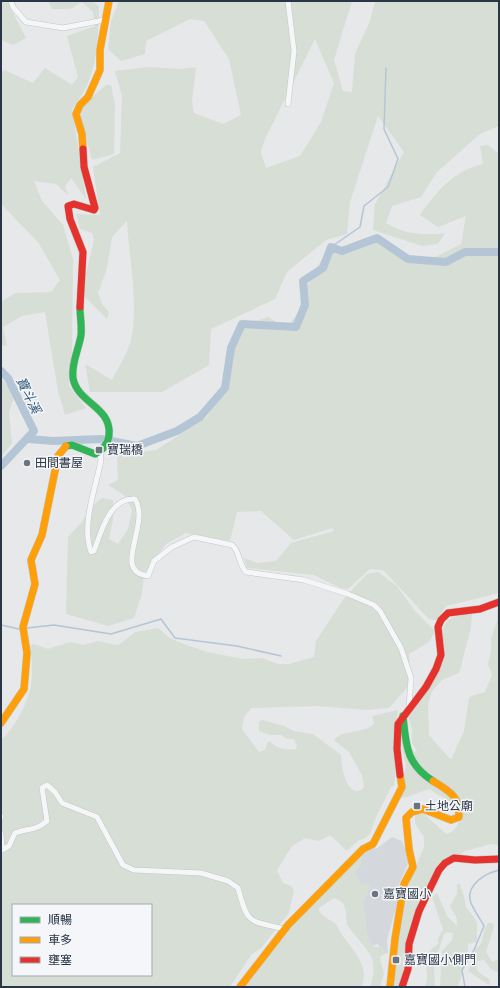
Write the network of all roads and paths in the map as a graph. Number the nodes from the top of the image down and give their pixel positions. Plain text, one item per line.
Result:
1 (12, 1) edge
2 (109, 1) edge
3 (288, 1) edge
4 (104, 20) junction
5 (288, 104) dead end
6 (100, 452) junction
7 (499, 602) edge
8 (409, 709) junction
9 (404, 716) junction
10 (1, 723) edge
11 (1, 834) edge
12 (499, 859) edge
13 (284, 929) junction
14 (240, 987) edge
15 (390, 987) edge
16 (402, 987) edge

1 - 4 street
2 - 4 street
3 - 5 street
4 - 6 street
6 - 8 street
6 - 10 street
7 - 8 street
8 - 9 street
9 - 13 street
9 - 15 street
11 - 13 street
12 - 16 street
13 - 14 street

